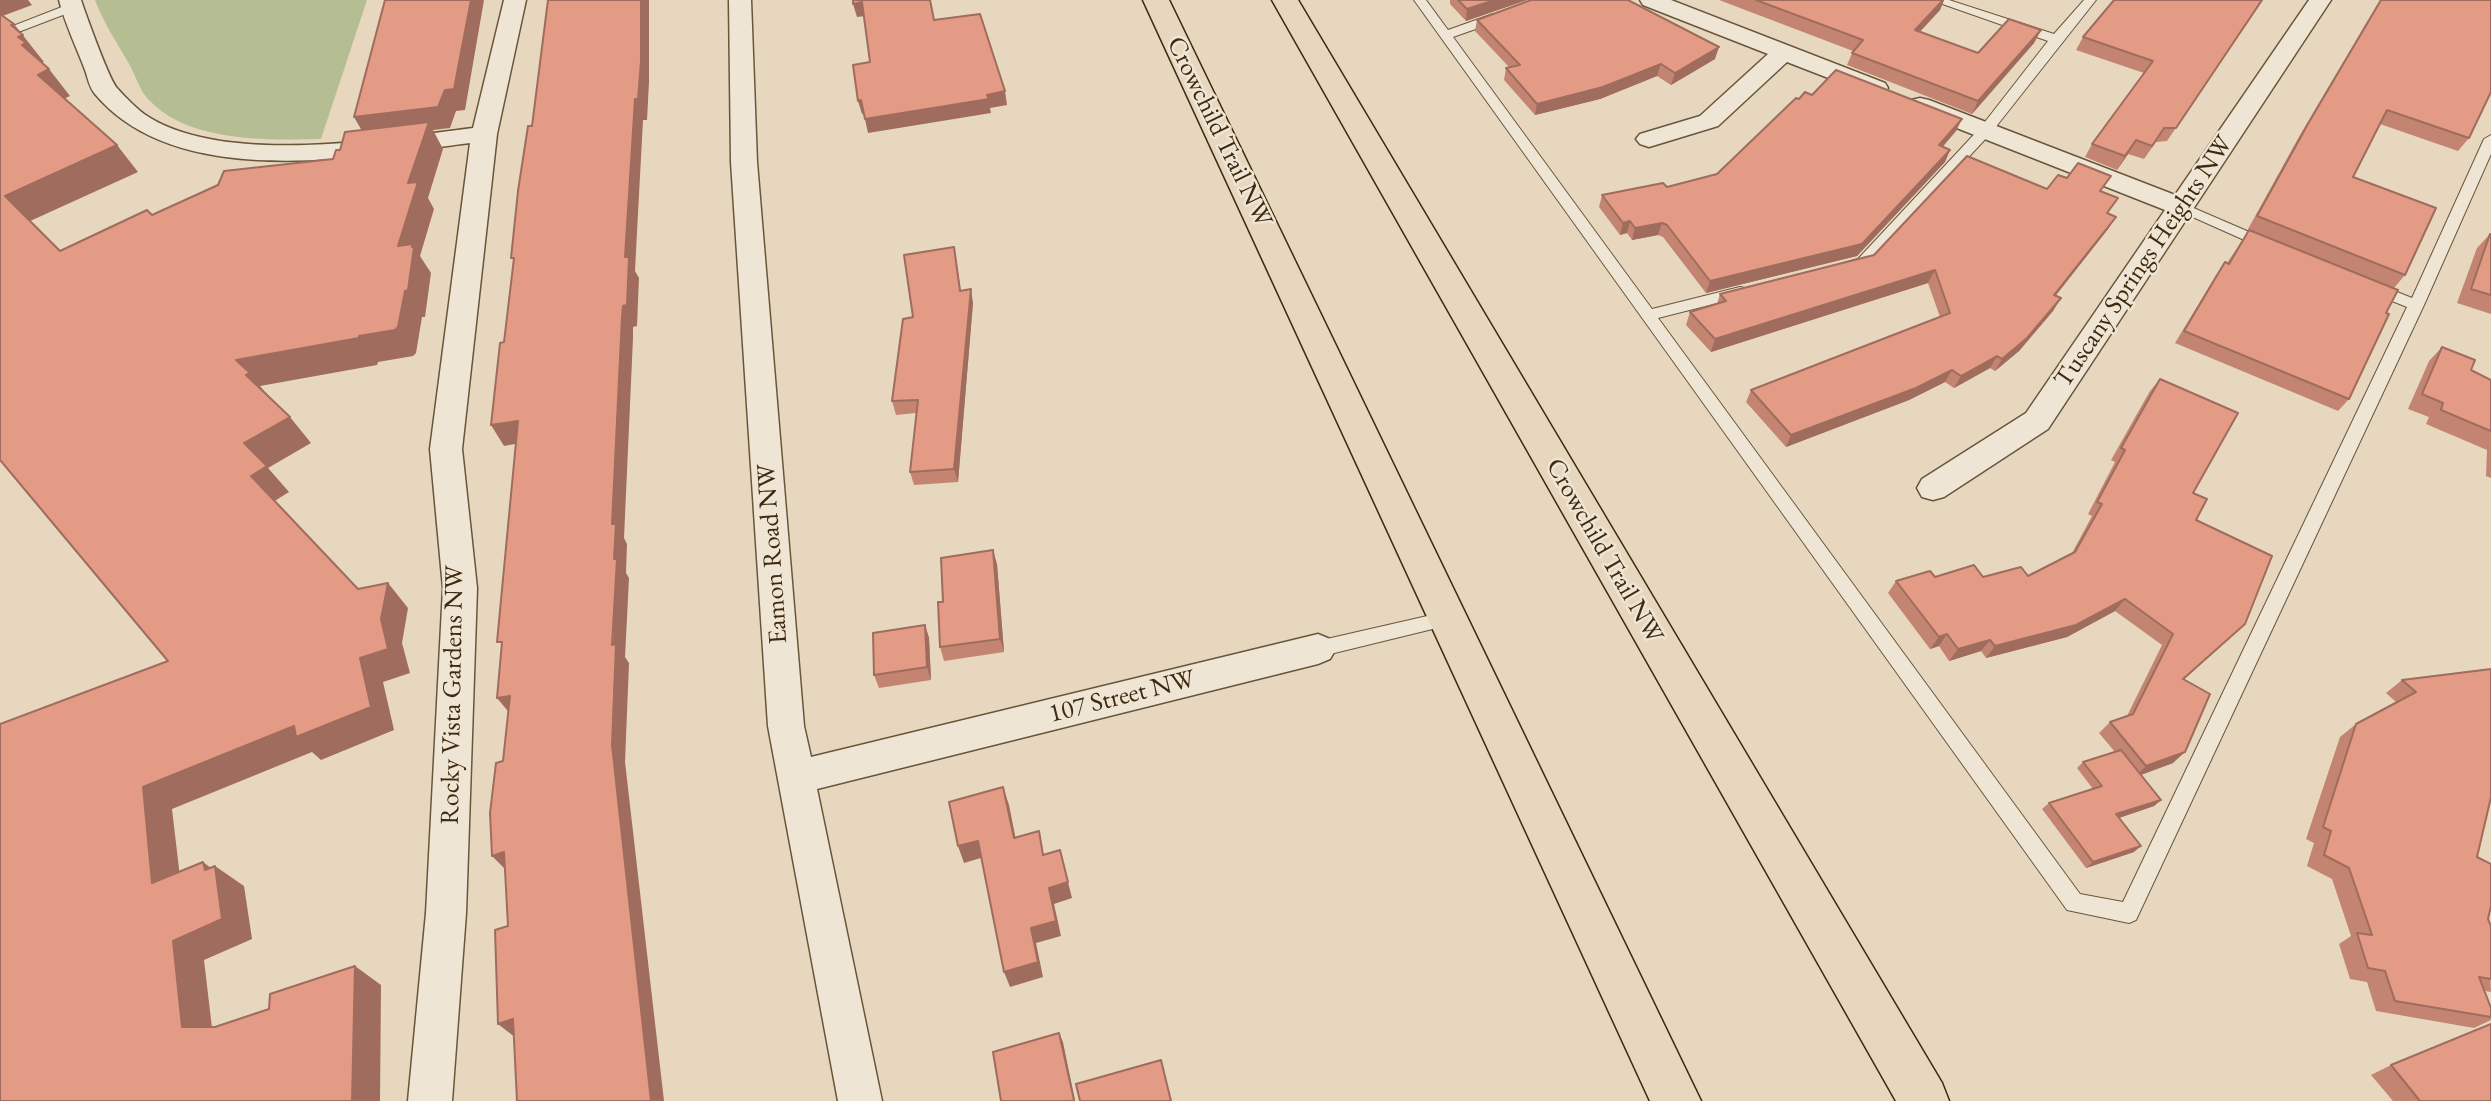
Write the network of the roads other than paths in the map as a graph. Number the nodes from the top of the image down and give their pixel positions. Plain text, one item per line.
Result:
1 (515, 0) edge
2 (740, 0) edge
3 (1156, 0) edge
4 (1285, 0) edge
5 (1420, 0) edge
6 (1651, 0) edge
7 (1937, 0) edge
8 (2090, 0) edge
9 (2320, 0) edge
10 (71, 4) edge
11 (1508, 13) edge
12 (0, 35) edge
13 (1444, 36) junction
14 (2056, 39) junction
15 (1784, 52) junction
16 (1986, 130) junction
17 (484, 134) junction
18 (1649, 139) dead end
19 (2491, 139) edge
20 (2182, 207) junction
21 (2278, 249) edge
22 (1836, 269) edge
23 (2354, 279) edge
24 (1755, 289) edge
25 (2416, 305) junction
26 (1648, 315) junction
27 (1933, 488) dead end
28 (1450, 618) junction
29 (1318, 649) joint
30 (795, 778) junction
31 (430, 1101) edge
32 (860, 1101) edge
33 (1676, 1101) edge
34 (1924, 1101) edge

1 - 17 street, Rocky Vista Gardens NW
2 - 30 street, Eamon Road NW
3 - 28 highway, Crowchild Trail NW
4 - 34 highway, Crowchild Trail NW
5 - 13 lane
6 - 15 street
7 - 14 lane
8 - 14 lane
9 - 20 street, Tuscany Springs Heights NW
10 - 12 lane
10 - 17 street
11 - 13 lane
13 - 26 lane
14 - 16 lane
15 - 16 street
15 - 18 street
16 - 20 street
16 - 22 lane
17 - 31 street, Rocky Vista Gardens NW
19 - 25 lane
20 - 21 lane
20 - 27 street, Tuscany Springs Heights NW
23 - 25 lane
24 - 26 lane
25 - 26 lane
28 - 29 lane, 107 Street NW
28 - 33 highway, Crowchild Trail NW
29 - 30 street, 107 Street NW
30 - 32 street, Eamon Road NW

